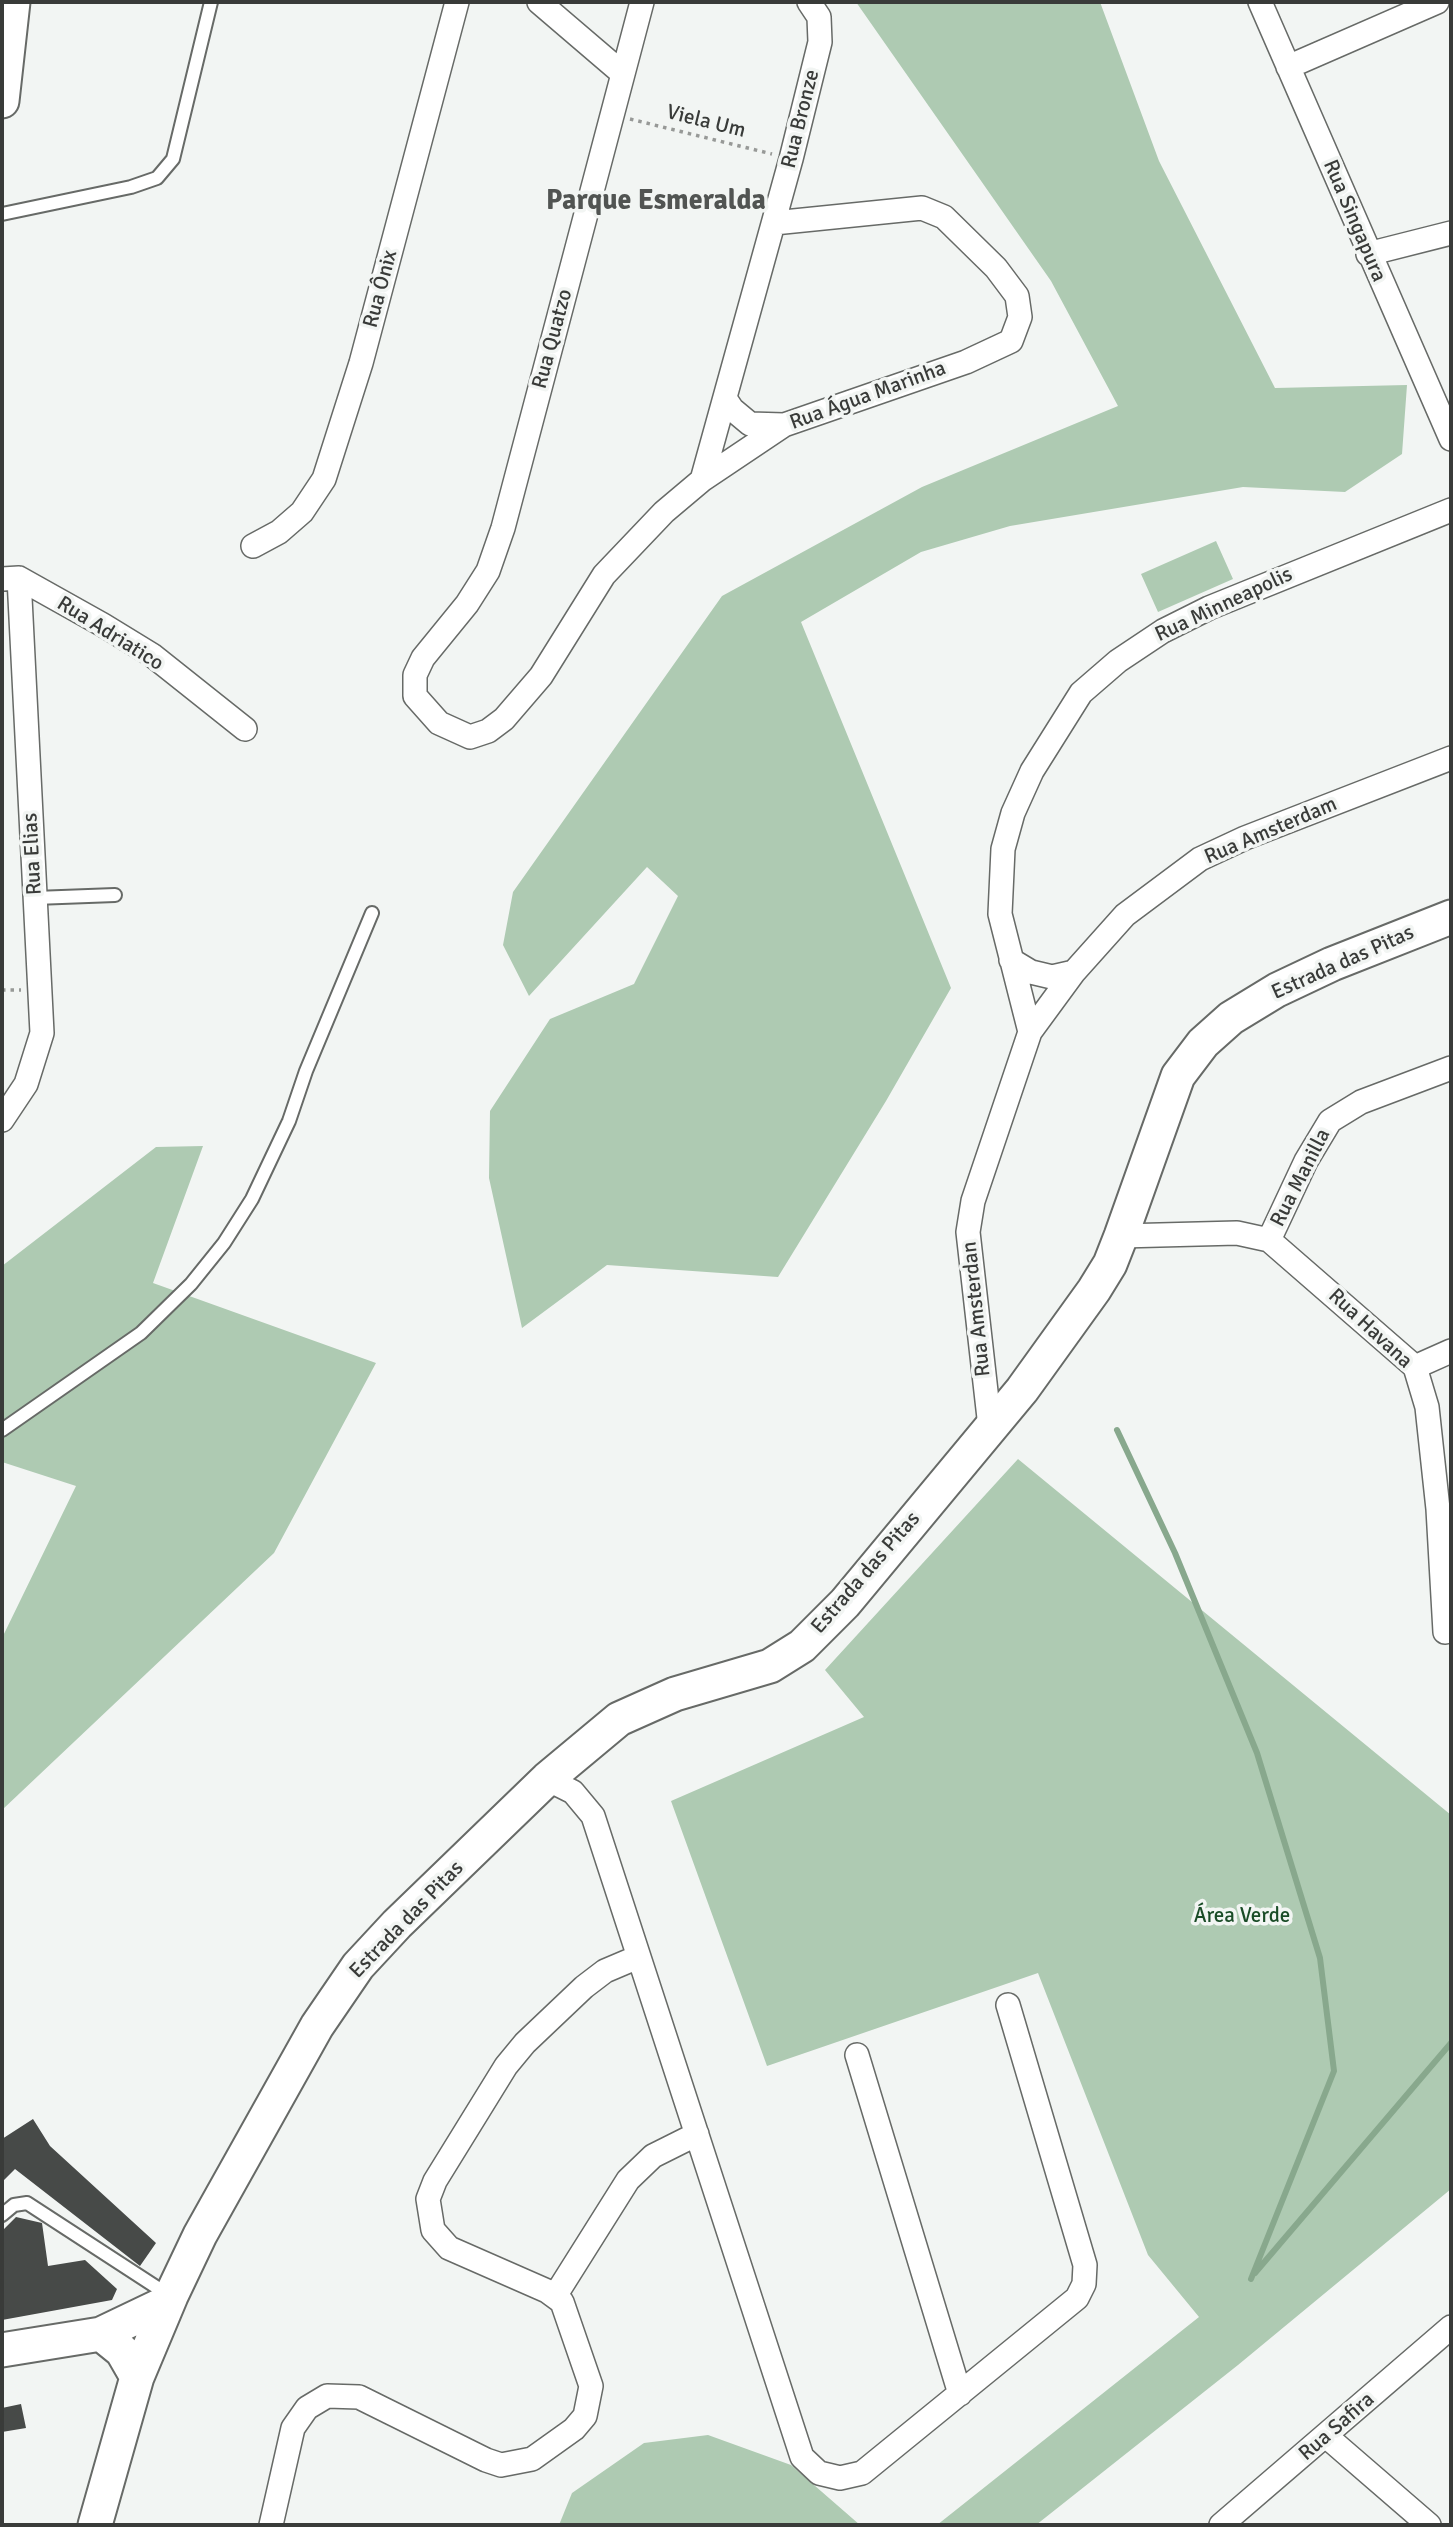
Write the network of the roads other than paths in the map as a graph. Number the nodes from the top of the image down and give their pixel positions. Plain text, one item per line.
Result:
1 (13, 2) edge
2 (211, 2) edge
3 (457, 2) edge
4 (539, 2) edge
5 (642, 2) edge
6 (809, 2) edge
7 (1261, 2) edge
8 (1437, 2) edge
9 (1287, 67) junction
10 (622, 73) junction
11 (3, 81) edge
12 (2, 214) edge
13 (774, 223) junction
14 (1451, 233) edge
15 (1368, 254) junction
16 (726, 400) junction
17 (784, 425) junction
18 (1451, 439) edge
19 (702, 480) junction
20 (1451, 510) edge
21 (253, 546) dead end
22 (10, 579) edge
23 (423, 658) joint
24 (245, 729) dead end
25 (1451, 758) edge
26 (115, 895) dead end
27 (35, 898) junction
28 (372, 913) dead end
29 (1451, 917) edge
30 (1011, 960) junction
31 (1074, 972) junction
32 (1030, 1032) junction
33 (1451, 1068) edge
34 (2, 1120) edge
35 (1121, 1236) junction
36 (1269, 1240) junction
37 (1451, 1351) edge
38 (1415, 1367) junction
39 (990, 1427) junction
40 (2, 1430) edge
41 (1445, 1632) dead end
42 (547, 1779) junction
43 (638, 1957) junction
44 (1007, 2005) dead end
45 (857, 2055) dead end
46 (696, 2134) junction
47 (2, 2215) edge
48 (555, 2296) junction
49 (169, 2299) junction
50 (1451, 2327) edge
51 (101, 2334) junction
52 (2, 2350) edge
53 (137, 2377) junction
54 (960, 2394) junction
55 (1326, 2436) junction
56 (95, 2525) edge
57 (271, 2525) edge
58 (1221, 2525) edge
59 (1429, 2525) edge

1 - 11 main road
2 - 12 lane
3 - 21 street, Rua Ônix
4 - 10 street
5 - 10 street, Rua Quatzo
6 - 13 street, Rua Bronze
7 - 9 street, Rua Singapura
8 - 9 street
9 - 15 street, Rua Singapura
10 - 23 street, Rua Quatzo
13 - 16 street, Rua Bronze
13 - 17 street, Rua Água Marinha
14 - 15 street
15 - 18 street, Rua Singapura
16 - 17 street
16 - 19 street, Rua Bronze
17 - 19 street, Rua Água Marinha
19 - 23 street, Rua Água Marinha
20 - 30 street, Rua Minneapolis
22 - 24 street, Rua Adriatico
22 - 27 street, Rua Elias
25 - 31 street, Rua Amsterdam
26 - 27 lane
27 - 34 street, Rua Elias
28 - 40 lane
29 - 35 main road, Estrada das Pitas
30 - 31 street
30 - 32 street, Rua Minneapolis
31 - 32 street, Rua Amsterdam
32 - 39 street, Rua Amsterdan
33 - 36 street, Rua Manilla
35 - 36 street, Rua Havana
35 - 39 main road, Estrada das Pitas
36 - 38 street, Rua Havana
37 - 38 street
38 - 41 street, Rua Havana
39 - 42 main road, Estrada das Pitas
42 - 43 street
42 - 49 main road, Estrada das Pitas
43 - 46 street
43 - 48 street
44 - 54 street
45 - 54 street
46 - 48 street
46 - 54 street
47 - 49 lane
48 - 57 street
49 - 51 main road
49 - 53 main road, Estrada das Pitas
50 - 55 street, Rua Safira
51 - 52 main road
51 - 53 main road
53 - 56 main road, Estrada das Pitas
55 - 58 street, Rua Safira
55 - 59 street

